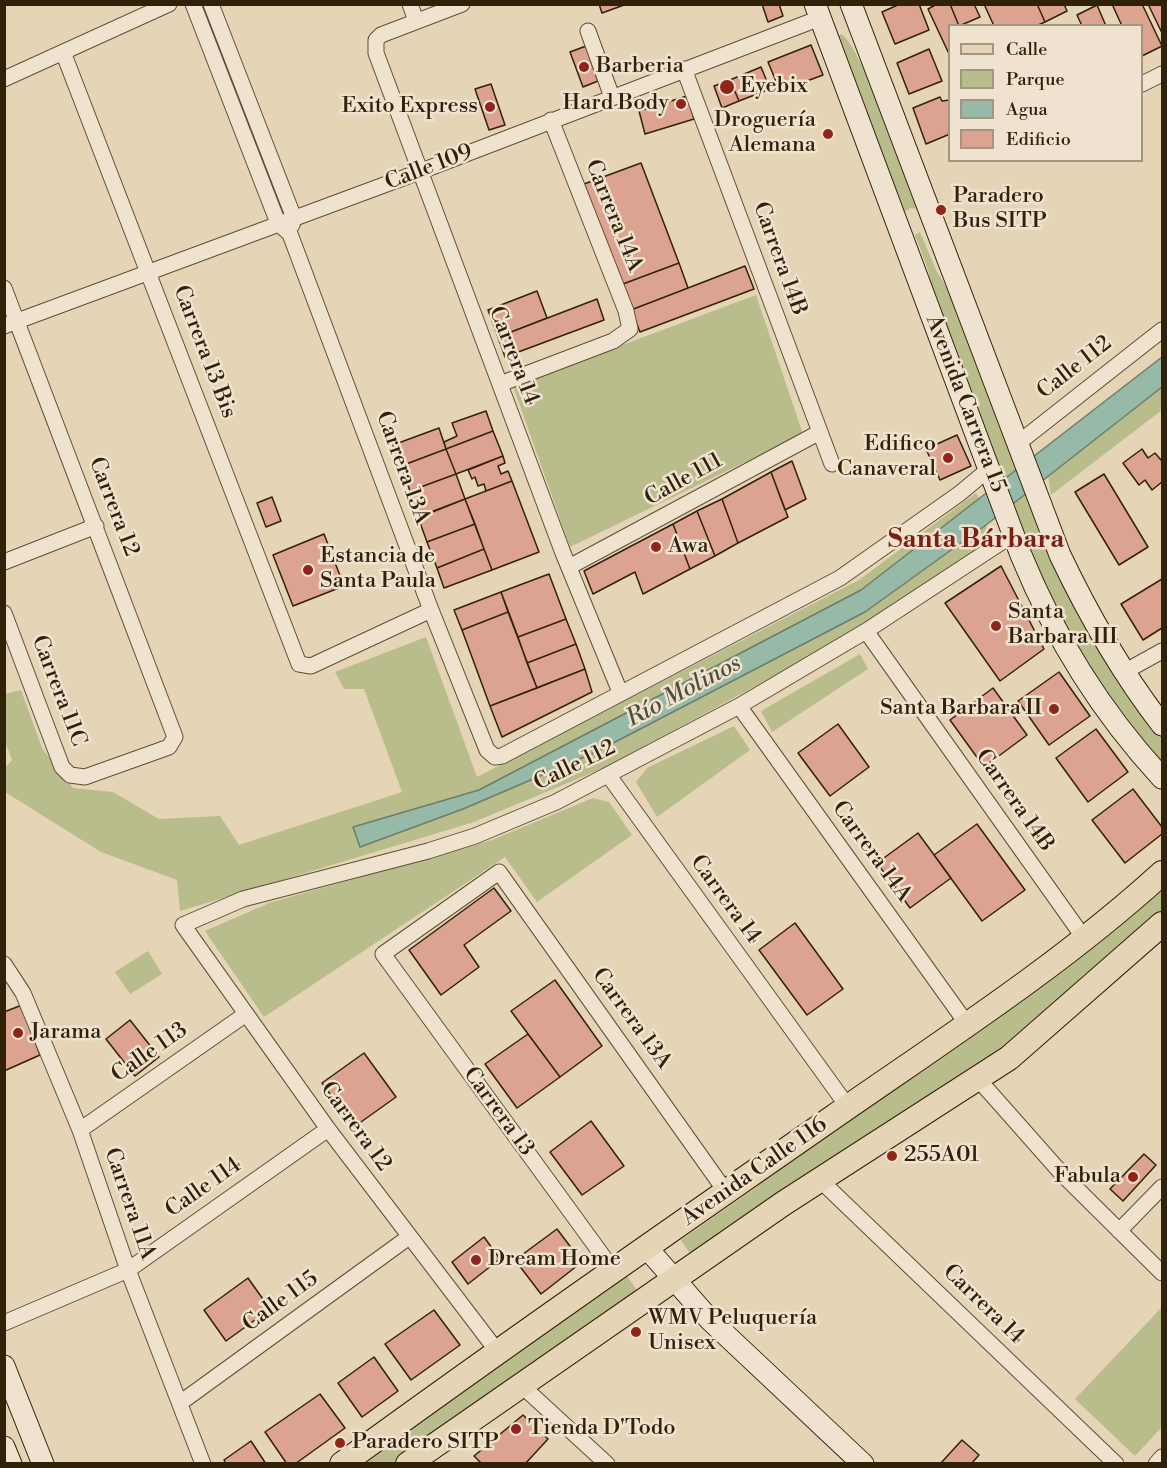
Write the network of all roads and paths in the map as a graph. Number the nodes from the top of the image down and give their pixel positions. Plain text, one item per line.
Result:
1 (169, 4) edge
2 (193, 4) edge
3 (211, 4) edge
4 (410, 4) edge
5 (462, 4) edge
6 (851, 5) edge
7 (818, 11) edge
8 (416, 21) junction
9 (588, 31) dead end
10 (63, 52) junction
11 (684, 69) junction
12 (1162, 74) edge
13 (4, 79) edge
14 (1143, 84) edge
15 (612, 97) junction
16 (550, 120) junction
17 (419, 172) junction
18 (294, 218) junction
19 (278, 223) junction
20 (290, 234) junction
21 (149, 272) junction
22 (956, 284) junction
23 (4, 288) edge
24 (925, 296) junction
25 (11, 323) edge
26 (1162, 330) edge
27 (500, 384) junction
28 (820, 432) junction
29 (1020, 453) junction
30 (832, 465) dead end
31 (992, 476) junction
32 (96, 526) junction
33 (1012, 530) junction
34 (4, 562) edge
35 (569, 567) junction
36 (430, 610) junction
37 (4, 613) edge
38 (866, 631) junction
39 (1162, 651) edge
40 (1124, 672) junction
41 (620, 692) junction
42 (739, 706) junction
43 (1162, 725) edge
44 (487, 750) joint
45 (609, 776) junction
46 (78, 778) joint
47 (1162, 778) edge
48 (499, 872) joint
49 (1162, 873) edge
50 (1162, 924) edge
51 (183, 925) joint
52 (1084, 938) junction
53 (4, 964) edge
54 (246, 1014) junction
55 (967, 1024) junction
56 (978, 1079) junction
57 (848, 1107) junction
58 (328, 1129) junction
59 (80, 1130) junction
60 (819, 1179) junction
61 (1162, 1187) edge
62 (726, 1192) junction
63 (1119, 1231) junction
64 (409, 1238) junction
65 (646, 1248) junction
66 (128, 1270) junction
67 (613, 1270) junction
68 (1162, 1272) edge
69 (673, 1279) junction
70 (4, 1323) edge
71 (497, 1351) junction
72 (4, 1366) edge
73 (520, 1384) junction
74 (180, 1403) junction
75 (4, 1447) edge
76 (1162, 1457) edge
77 (11, 1464) edge
78 (43, 1464) edge
79 (203, 1464) edge
80 (342, 1464) edge
81 (408, 1464) edge
82 (607, 1464) edge
83 (862, 1464) edge
84 (1116, 1464) edge
85 (1156, 1464) edge

1 - 10 street
2 - 19 street, Carrera 13A
3 - 18 street
4 - 8 street
5 - 8 street
6 - 7 main road, Calle 109
6 - 22 main road, Avenida Carrera 15
7 - 11 street, Calle 109
7 - 24 main road, Avenida Carrera 15
8 - 17 street, Carrera 14
9 - 15 street
10 - 13 street
10 - 21 street, Carrera 13 Bis
11 - 15 street, Calle 109
11 - 28 street, Carrera 14B
12 - 14 street
15 - 16 street, Calle 109
16 - 17 street, Calle 109
16 - 27 street, Carrera 14A
17 - 18 street, Calle 109
17 - 27 street, Carrera 14
18 - 19 street, Calle 109
18 - 20 street
19 - 20 street, Carrera 13A
19 - 21 street, Calle 109
20 - 36 street, Carrera 13A
21 - 25 street, Calle 109
21 - 36 street, Carrera 13 Bis
22 - 24 main road
22 - 29 main road, Avenida Carrera 15
23 - 25 street, Carrera 12
24 - 31 main road, Avenida Carrera 15
25 - 32 street, Carrera 12
26 - 29 street, Calle 112
27 - 35 street, Carrera 14
28 - 30 street, Carrera 14B
28 - 35 street, Calle 111
29 - 40 main road, Avenida Carrera 15
31 - 33 main road, Avenida Carrera 15
31 - 41 street, Calle 112
32 - 34 street
32 - 46 street, Carrera 12
33 - 38 street, Calle 112
33 - 47 main road, Avenida Carrera 15
35 - 41 street, Carrera 14
36 - 44 street, Carrera 13A
37 - 46 street, Carrera 11C
38 - 42 street, Calle 112
38 - 52 street, Carrera 14B
39 - 40 street
40 - 43 main road, Avenida Carrera 15
41 - 44 street, Calle 112
42 - 45 street, Calle 112
42 - 55 street, Carrera 14A
45 - 51 street, Calle 112
45 - 57 street, Carrera 14
48 - 62 street, Carrera 13A
48 - 67 street, Carrera 13
49 - 52 main road, Avenida Calle 116
50 - 56 main road, Avenida Calle 116
51 - 54 street, Carrera 12
52 - 55 main road, Avenida Calle 116
53 - 59 street, Carrera 11A
54 - 58 street, Carrera 12
54 - 59 street, Calle 113
55 - 57 main road, Avenida Calle 116
56 - 60 main road, Avenida Calle 116
56 - 63 street
57 - 62 main road, Avenida Calle 116
58 - 64 street, Carrera 12
58 - 66 street, Calle 114
59 - 66 street, Carrera 11A
60 - 69 main road, Avenida Calle 116
60 - 84 street, Carrera 14
61 - 63 street
62 - 65 main road, Avenida Calle 116
63 - 68 street
64 - 71 street, Carrera 12
64 - 74 street, Calle 115
65 - 67 main road, Avenida Calle 116
65 - 69 main road
66 - 70 street, Calle 114
66 - 74 street, Carrera 11A
67 - 71 main road, Avenida Calle 116
69 - 73 main road, Avenida Calle 116
69 - 83 main road
71 - 80 main road, Avenida Calle 116
72 - 78 main road
73 - 81 main road, Avenida Calle 116
73 - 82 street
74 - 79 street, Carrera 11A
75 - 77 main road
76 - 85 street

